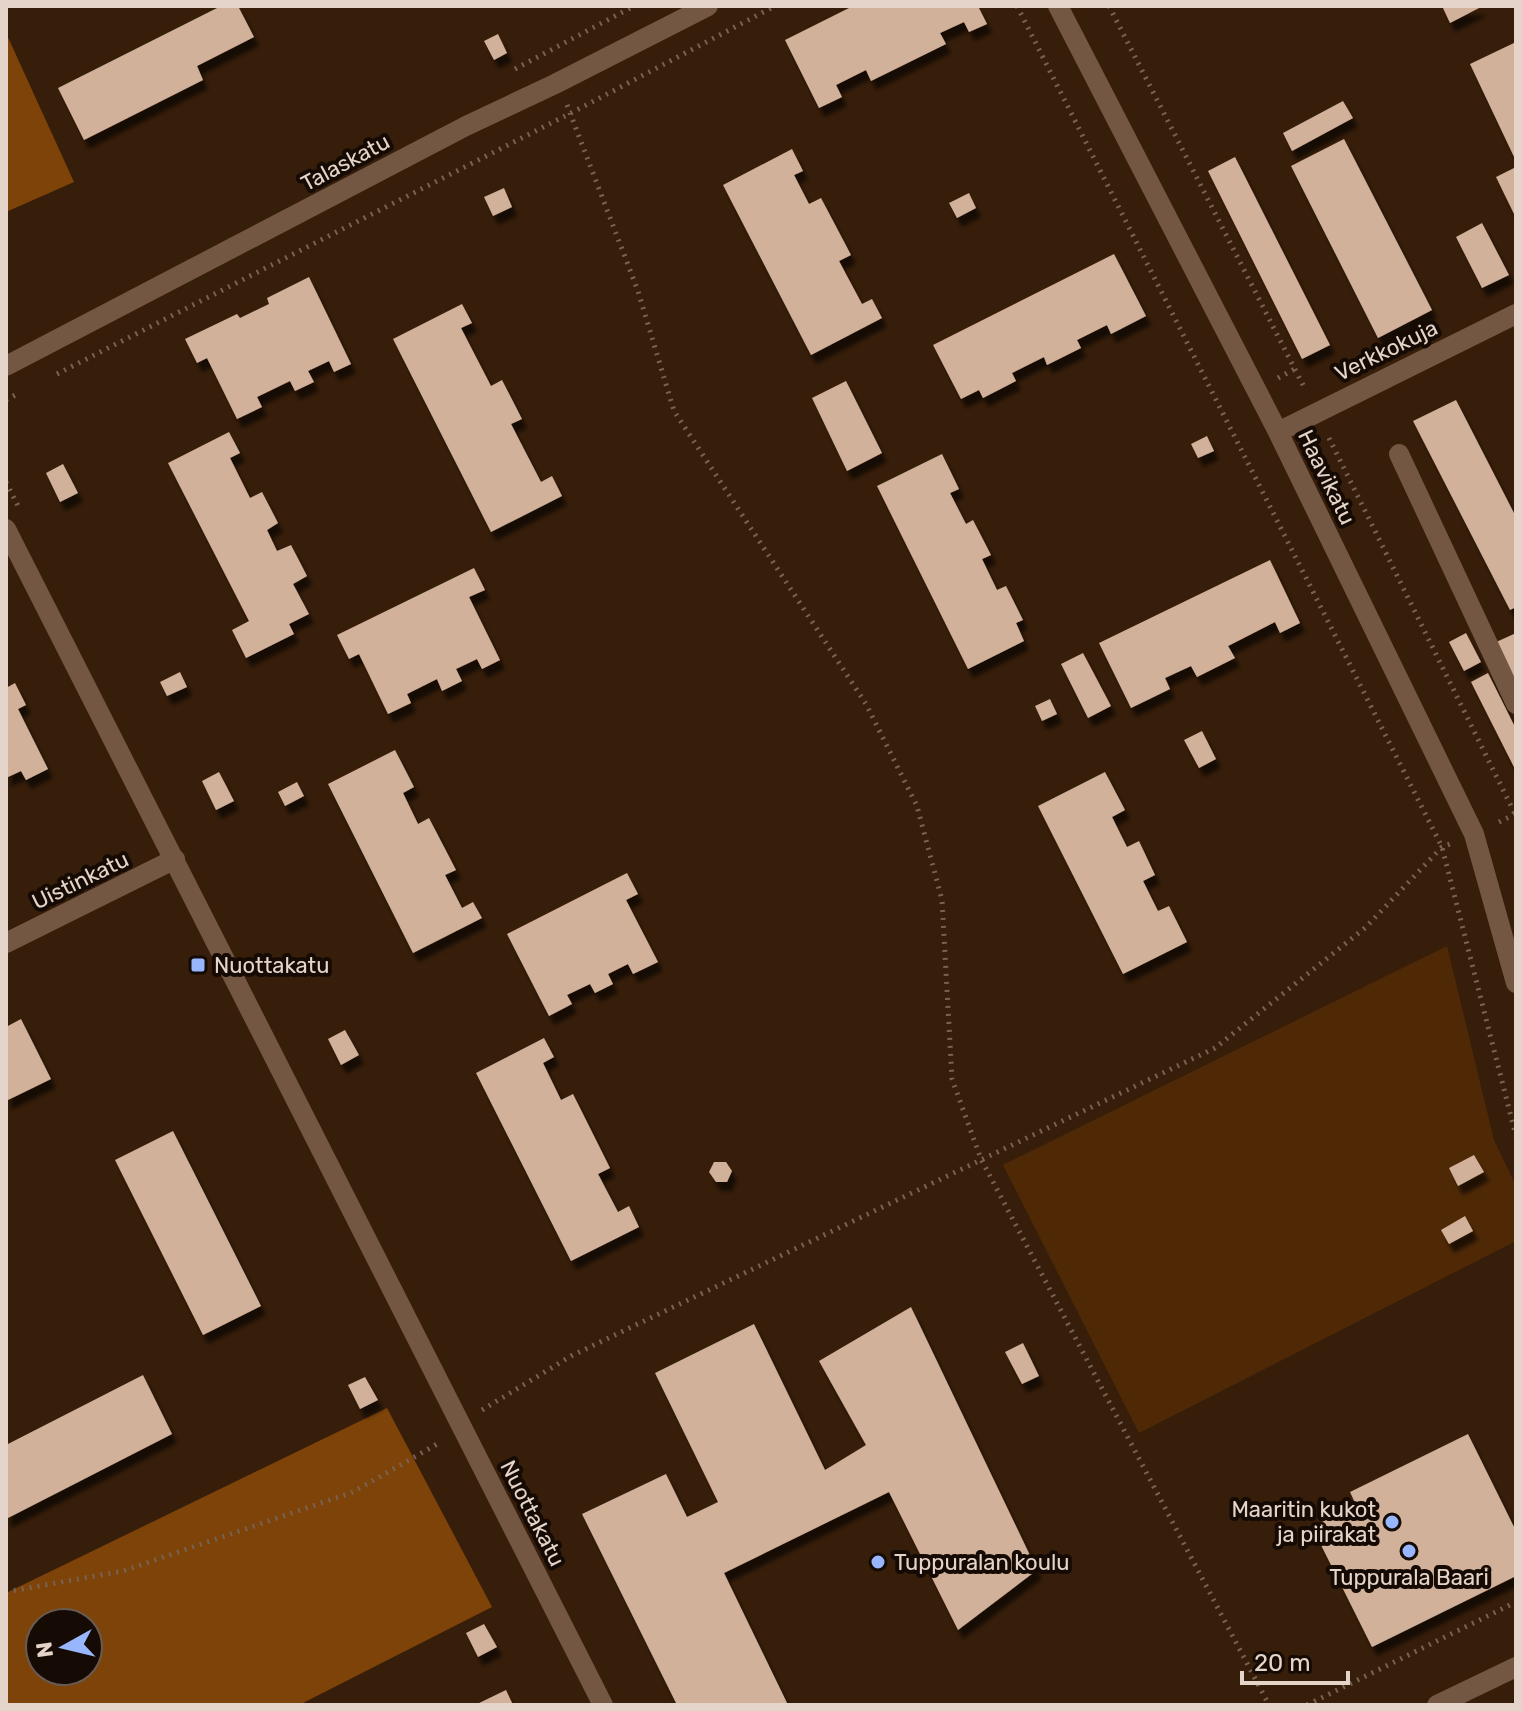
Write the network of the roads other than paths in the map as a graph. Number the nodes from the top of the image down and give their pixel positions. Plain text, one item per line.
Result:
1 (708, 6) edge
2 (1058, 6) edge
3 (1516, 314) edge
4 (6, 366) edge
5 (1278, 432) junction
6 (1399, 454) dead end
7 (6, 529) edge
8 (1516, 704) edge
9 (175, 859) junction
10 (6, 943) edge
11 (1516, 983) edge
12 (1516, 1667) edge
13 (603, 1705) edge
14 (1437, 1705) edge

1 - 4 street, Talaskatu
2 - 5 street, Haavikatu
3 - 5 street, Verkkokuja
5 - 11 street, Haavikatu
6 - 8 street
7 - 9 street, Nuottakatu
9 - 10 street, Uistinkatu
9 - 13 street, Nuottakatu
12 - 14 street

